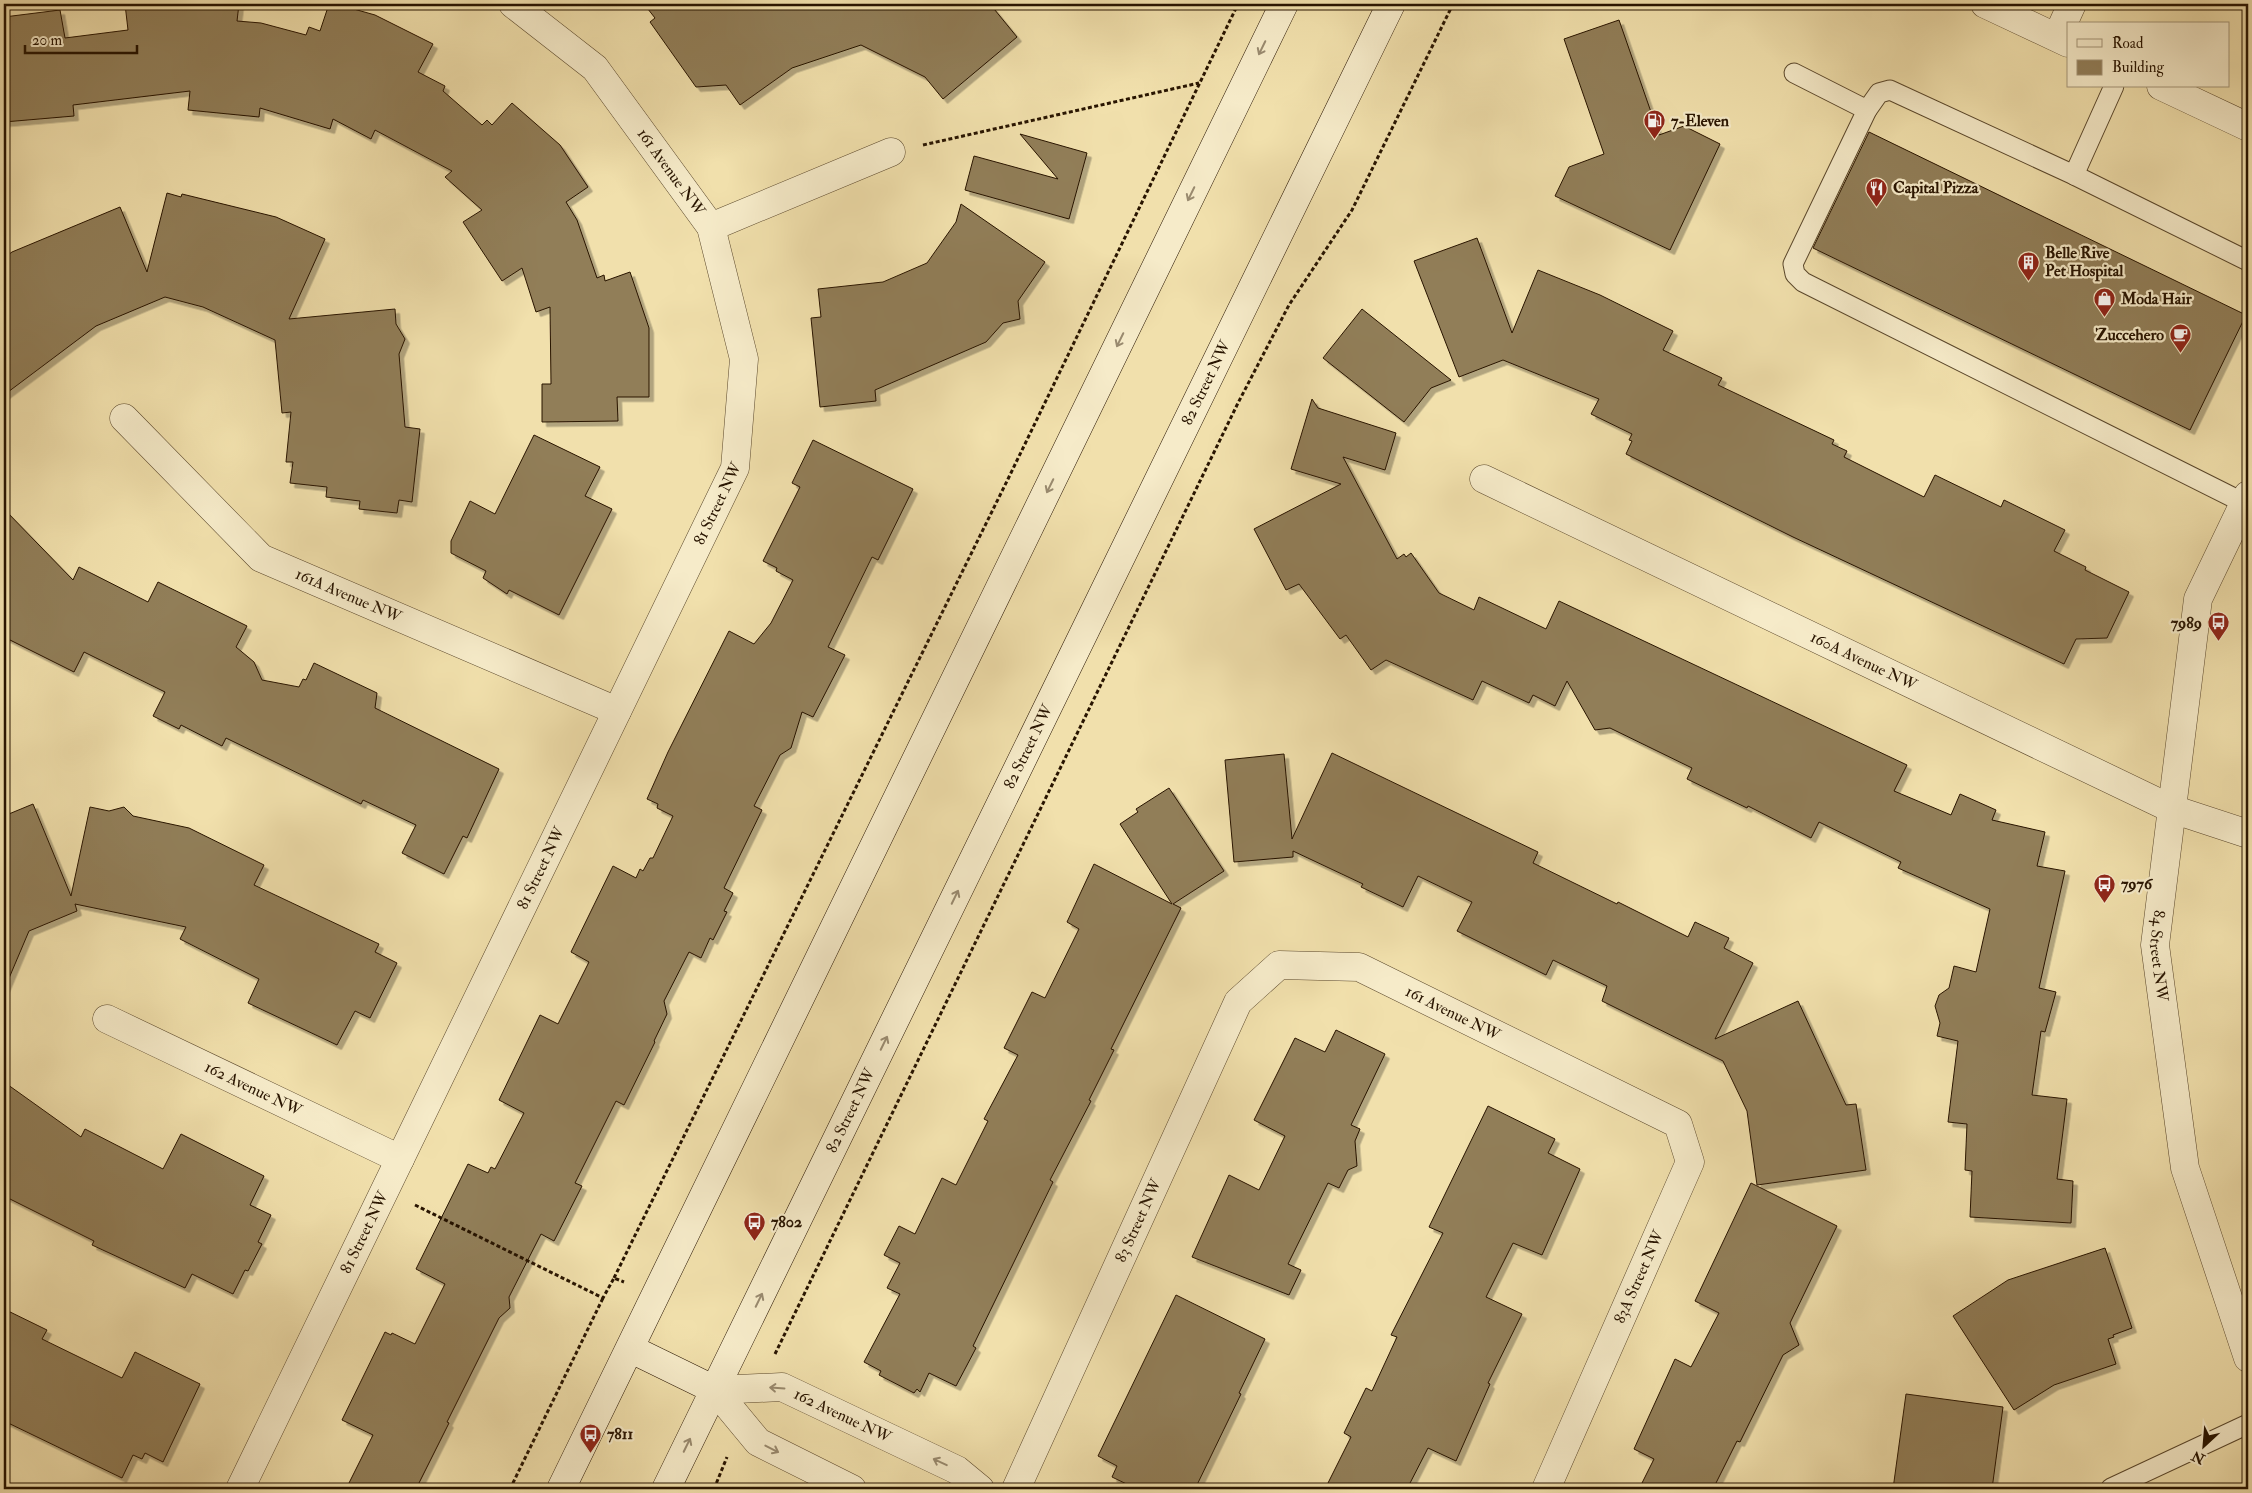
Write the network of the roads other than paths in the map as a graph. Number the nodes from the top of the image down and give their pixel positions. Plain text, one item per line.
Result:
1 (513, 4) edge
2 (1284, 4) edge
3 (1391, 4) edge
4 (1985, 4) edge
5 (2072, 4) edge
6 (2062, 40) edge
7 (1794, 74) dead end
8 (2113, 88) edge
9 (2165, 88) edge
10 (1867, 110) junction
11 (2248, 127) edge
12 (891, 152) road end
13 (2074, 175) junction
14 (711, 227) junction
15 (2248, 262) edge
16 (124, 418) dead end
17 (1484, 479) dead end
18 (2246, 499) edge
19 (617, 711) junction
20 (2172, 809) junction
21 (2248, 834) edge
22 (1279, 965) joint
23 (106, 1019) dead end
24 (1618, 1095) joint
25 (400, 1159) junction
26 (631, 1349) junction
27 (2248, 1358) edge
28 (715, 1390) junction
29 (2248, 1424) edge
30 (2111, 1488) dead end
31 (240, 1489) edge
32 (561, 1489) edge
33 (666, 1489) edge
34 (852, 1489) edge
35 (980, 1489) edge
36 (1016, 1489) edge
37 (1546, 1489) edge

1 - 14 street, 161 Avenue NW
2 -> 26 street
28 -> 3 street, 82 Street NW
4 - 6 street
5 - 6 street
7 - 10 lane
8 - 13 lane
9 - 11 street
10 - 13 lane
10 - 18 lane
12 - 14 street, 161 Avenue NW
13 - 15 lane
14 - 19 street, 81 Street NW
16 - 19 street, 161A Avenue NW
17 - 20 street, 160A Avenue NW
18 - 20 street, 84 Street NW
19 - 25 street, 81 Street NW
20 - 21 street, 160A Avenue NW
20 - 27 street, 84 Street NW
22 - 24 street, 161 Avenue NW
22 - 36 street, 83 Street NW
23 - 25 street, 162 Avenue NW
24 - 37 street, 83A Street NW
25 - 31 street, 81 Street NW
26 - 28 street
26 - 32 street
33 -> 28 street, 82 Street NW
28 -> 34 street
35 -> 28 street, 162 Avenue NW
29 - 30 lane

